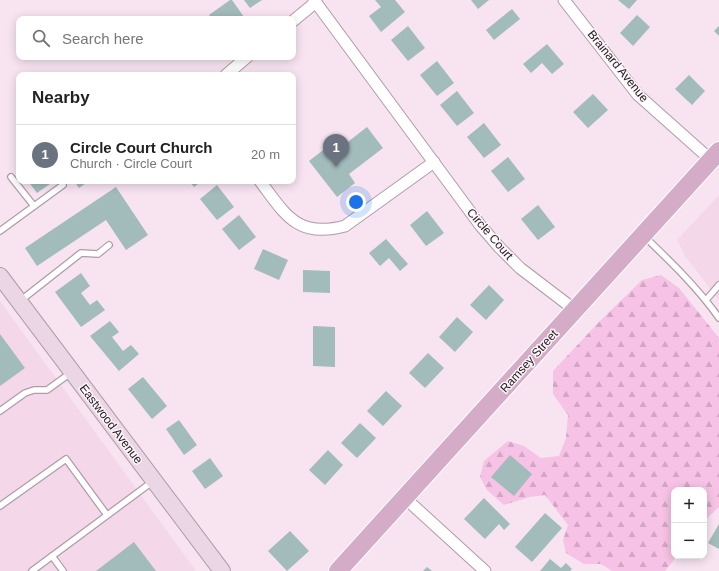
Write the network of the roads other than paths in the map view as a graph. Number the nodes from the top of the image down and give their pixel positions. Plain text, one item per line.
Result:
1 (315, 1) edge
2 (566, 1) edge
3 (296, 18) edge
4 (244, 60) edge
5 (230, 72) edge
6 (715, 156) edge
7 (434, 162) junction
8 (11, 177) dead end
9 (16, 183) edge
10 (17, 184) edge
11 (262, 184) edge
12 (63, 185) dead end
13 (34, 206) junction
14 (0, 231) edge
15 (643, 235) junction
16 (109, 245) dead end
17 (0, 276) edge
18 (719, 285) edge
19 (706, 300) junction
20 (19, 302) junction
21 (575, 310) junction
22 (719, 318) edge
23 (72, 372) junction
24 (0, 411) edge
25 (154, 480) junction
26 (405, 498) junction
27 (0, 506) edge
28 (107, 515) junction
29 (52, 556) junction
30 (32, 571) edge
31 (63, 571) edge
32 (222, 571) edge
33 (338, 571) edge
34 (485, 571) edge

1 - 3 street, Circle Court
1 - 7 street, Circle Court
2 - 6 street, Brainard Avenue
4 - 5 street
6 - 15 main road, Ramsey Street
7 - 11 street
7 - 21 street, Circle Court
8 - 9 lane
10 - 13 lane
12 - 13 lane
13 - 14 lane
15 - 19 lane
15 - 21 main road, Ramsey Street
16 - 20 lane
17 - 20 street, Eastwood Avenue
18 - 19 lane
19 - 22 lane
20 - 23 street, Eastwood Avenue
21 - 26 main road, Ramsey Street
23 - 24 lane
23 - 25 street, Eastwood Avenue
25 - 28 lane
25 - 32 street, Eastwood Avenue
26 - 33 main road, Ramsey Street
26 - 34 street
27 - 28 lane
28 - 29 lane
29 - 30 lane
29 - 31 lane

